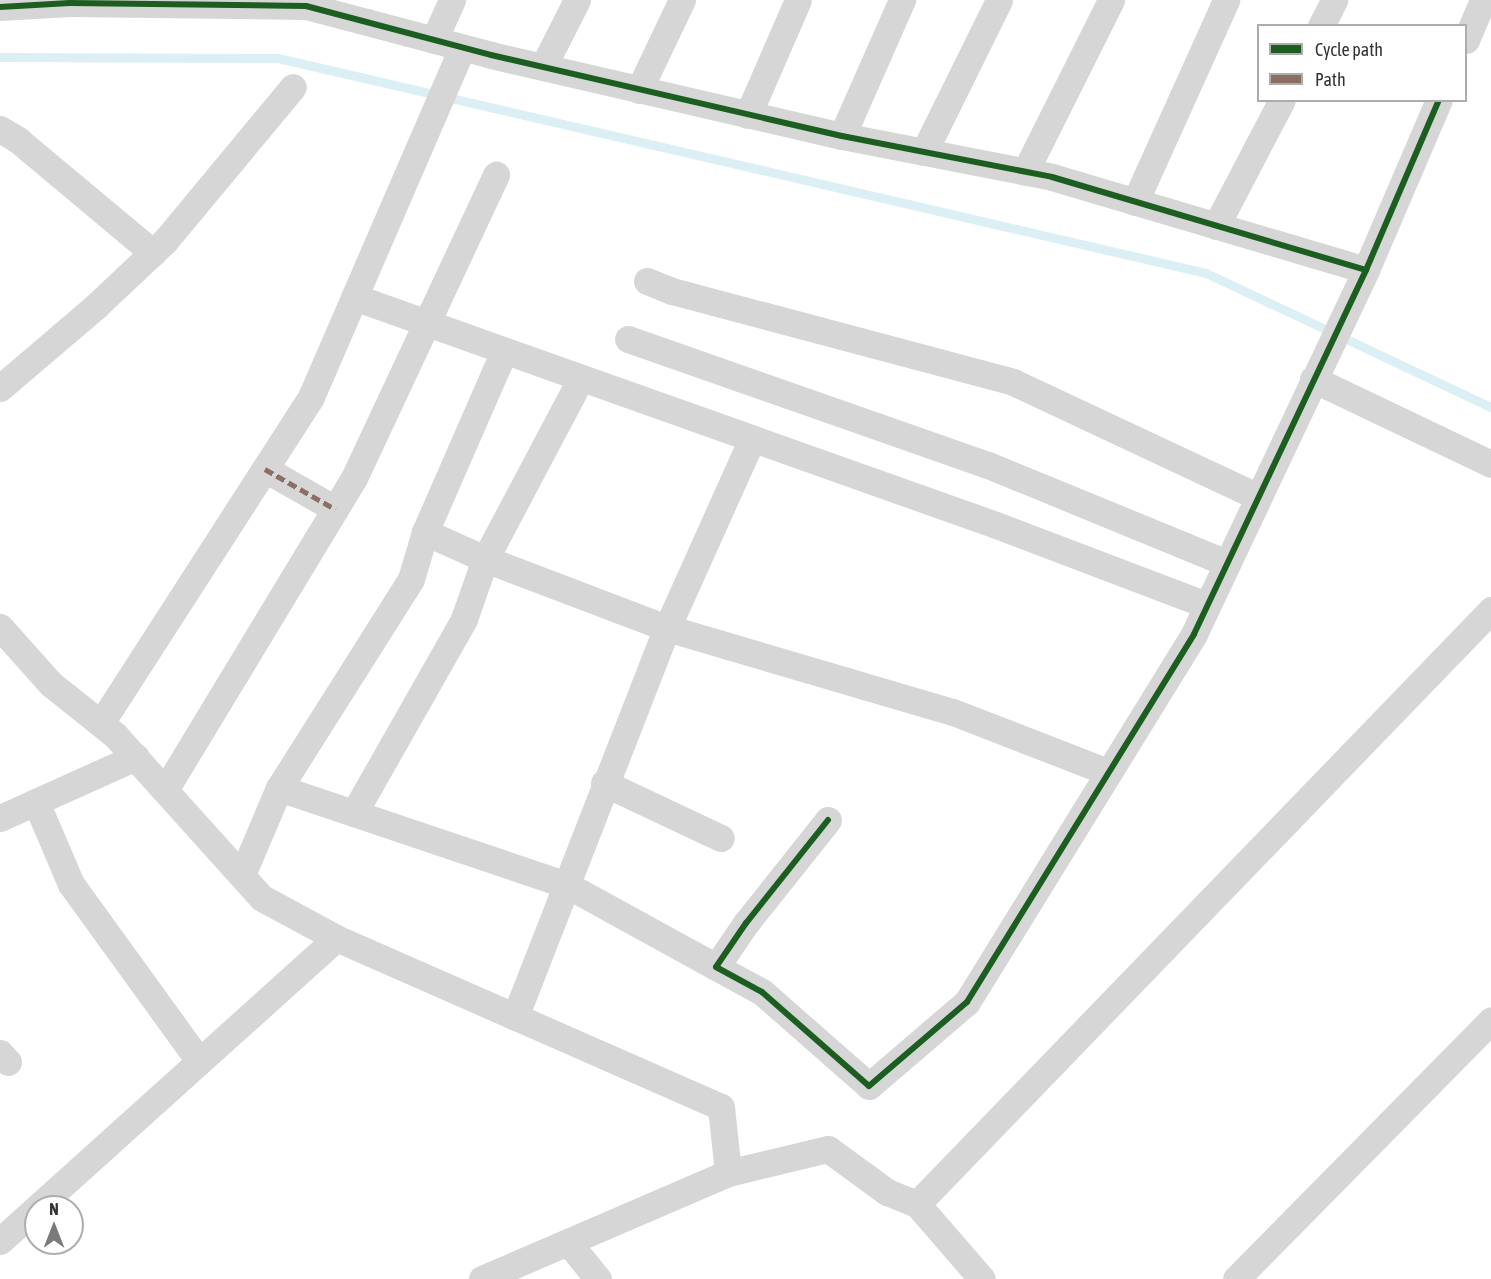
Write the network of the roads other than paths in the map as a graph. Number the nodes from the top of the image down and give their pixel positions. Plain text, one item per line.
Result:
1 (452, 0) edge
2 (577, 0) edge
3 (682, 0) edge
4 (798, 0) edge
5 (902, 0) edge
6 (999, 0) edge
7 (1111, 0) edge
8 (1226, 0) edge
9 (1334, 0) edge
10 (1483, 0) edge
11 (113, 2) edge
12 (216, 2) edge
13 (3, 5) edge
14 (330, 6) edge
15 (1322, 24) edge
16 (1476, 33) edge
17 (434, 40) junction
18 (462, 48) junction
19 (543, 67) junction
20 (293, 87) dead end
21 (639, 90) junction
22 (1281, 102) edge
23 (1438, 102) edge
24 (748, 115) junction
25 (0, 129) edge
26 (842, 136) junction
27 (924, 152) junction
28 (1025, 172) junction
29 (496, 175) dead end
30 (1135, 202) junction
31 (1216, 226) junction
32 (153, 253) junction
33 (1366, 270) junction
34 (647, 281) dead end
35 (354, 297) junction
36 (426, 323) junction
37 (628, 339) dead end
38 (504, 351) junction
39 (581, 378) junction
40 (1313, 379) junction
41 (0, 388) edge
42 (752, 439) junction
43 (1491, 464) edge
44 (264, 469) junction
45 (1258, 497) junction
46 (335, 509) junction
47 (425, 532) junction
48 (485, 559) junction
49 (1227, 563) junction
50 (1207, 605) junction
51 (1491, 610) edge
52 (0, 627) edge
53 (667, 628) junction
54 (101, 723) junction
55 (136, 757) junction
56 (1108, 772) junction
57 (604, 783) junction
58 (279, 788) junction
59 (165, 790) junction
60 (36, 802) junction
61 (354, 813) junction
62 (0, 818) edge
63 (828, 820) dead end
64 (721, 838) dead end
65 (242, 875) junction
66 (567, 885) junction
67 (336, 938) junction
68 (716, 967) junction
69 (515, 1017) junction
70 (1491, 1020) edge
71 (199, 1061) junction
72 (728, 1173) junction
73 (917, 1204) junction
74 (0, 1240) edge
75 (567, 1242) junction
76 (482, 1279) edge
77 (598, 1279) edge
78 (982, 1279) edge
79 (1236, 1279) edge

1 - 17 street
2 - 19 street
3 - 21 street
4 - 24 street
5 - 26 street
6 - 27 street
7 - 28 street
8 - 30 street
9 - 15 street
10 - 16 street
11 - 12 street
11 - 13 street
12 - 14 street
14 - 17 street
17 - 18 street
18 - 19 street
18 - 35 street
19 - 21 street
20 - 32 street
21 - 24 street
22 - 31 street
23 - 33 street
24 - 26 street
25 - 32 street
26 - 27 street
27 - 28 street
28 - 30 street
29 - 36 street
30 - 31 street
31 - 33 street
32 - 41 street
33 - 40 street
34 - 45 street
35 - 36 street
35 - 44 street
36 - 38 street
36 - 46 street
37 - 49 street
38 - 39 street
38 - 47 street
39 - 42 street
39 - 48 street
40 - 43 street
40 - 45 street
42 - 50 street
42 - 53 street
44 - 46 street
44 - 54 street
45 - 49 street
46 - 59 street
47 - 48 street
47 - 58 street
48 - 53 street
48 - 61 street
49 - 50 street
50 - 56 street
51 - 73 street
52 - 54 street
53 - 56 street
53 - 57 street
54 - 55 street
55 - 59 street
55 - 60 street
56 - 68 street
57 - 64 street
57 - 66 street
58 - 61 street
58 - 65 street
59 - 65 street
60 - 62 street
60 - 71 street
61 - 66 street
63 - 68 street
65 - 67 street
66 - 68 street
66 - 69 street
67 - 69 street
67 - 71 street
69 - 72 street
70 - 79 street
71 - 74 street
72 - 73 street
72 - 75 street
73 - 78 street
75 - 76 street
75 - 77 street

